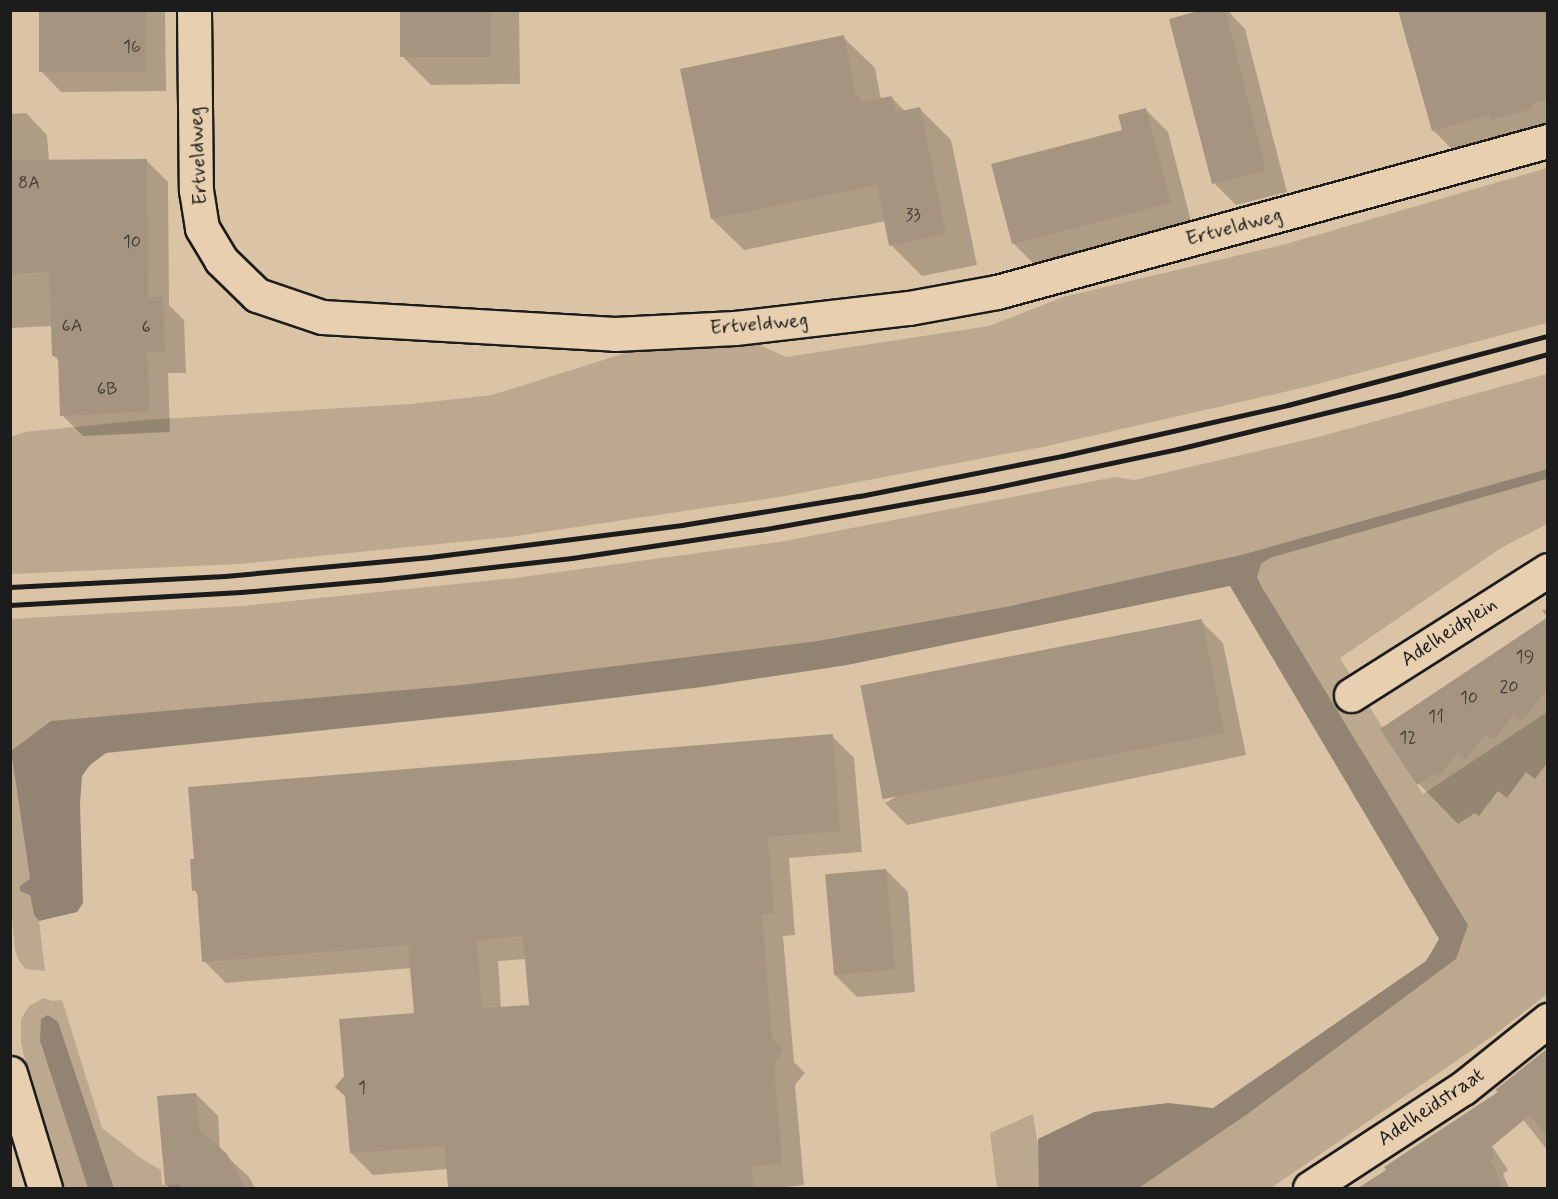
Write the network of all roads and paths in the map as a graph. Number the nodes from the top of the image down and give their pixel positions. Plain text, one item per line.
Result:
1 (194, 10) edge
2 (1548, 141) edge
3 (1548, 570) edge
4 (1351, 695) dead end
5 (1548, 1020) edge
6 (10, 1073) edge
7 (45, 1188) edge
8 (1310, 1188) edge

1 - 2 street, Ertveldweg
3 - 4 street, Adelheidplein
5 - 8 street, Adelheidstraat
6 - 7 street

